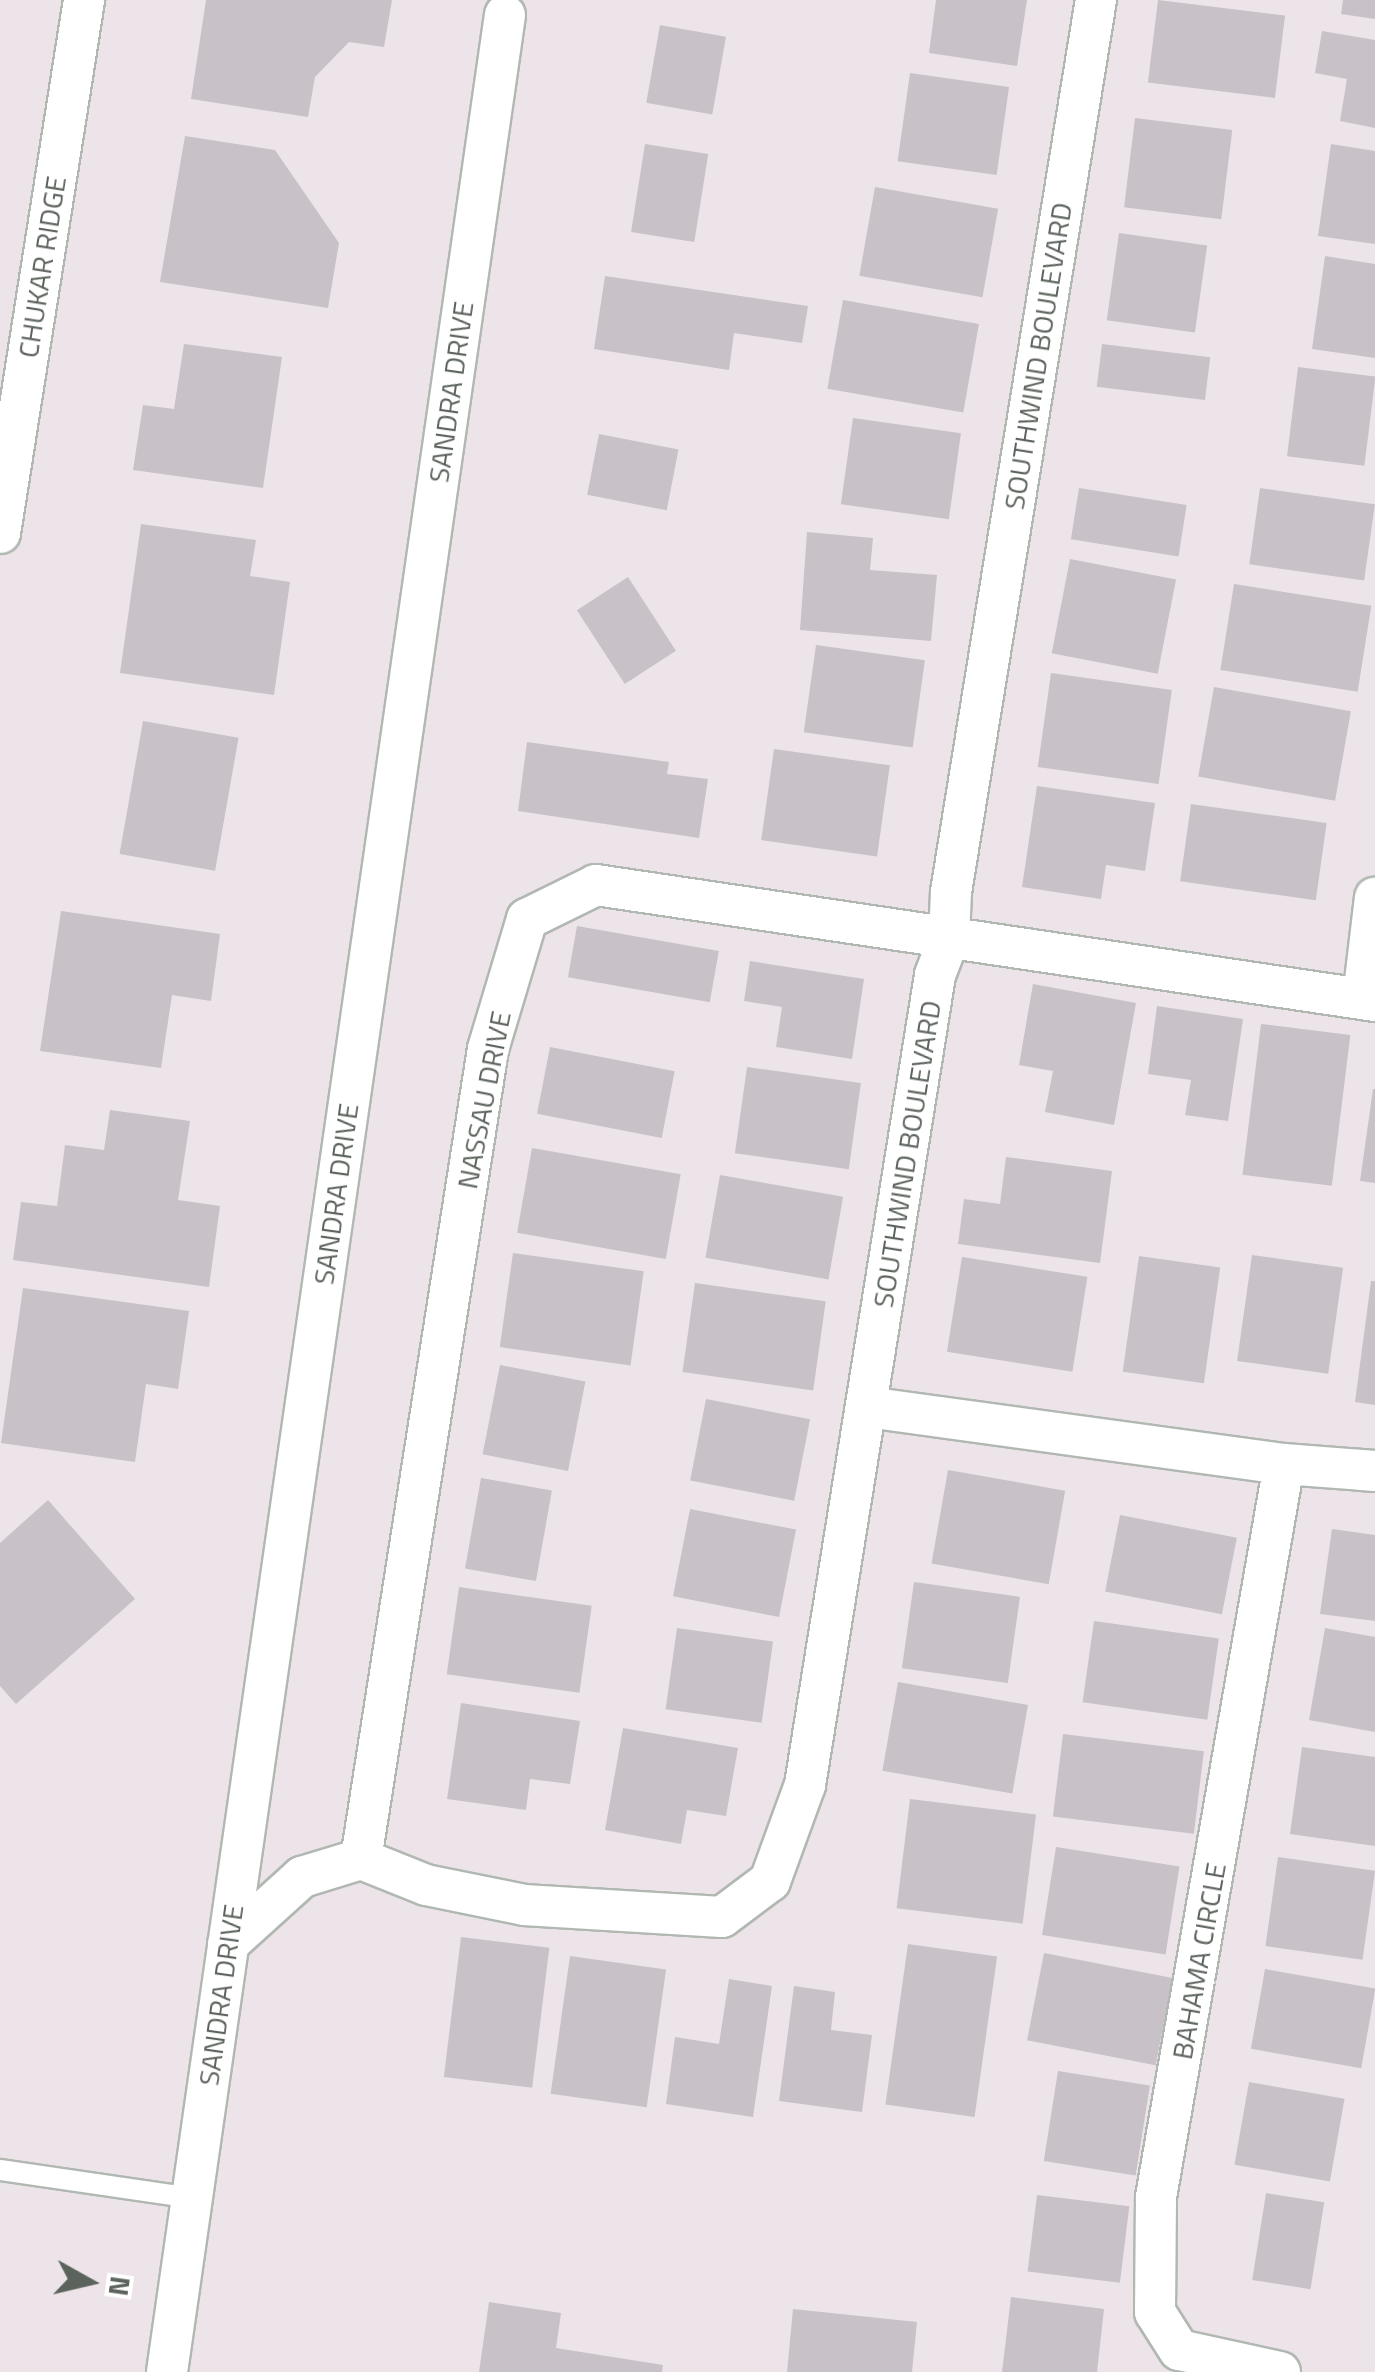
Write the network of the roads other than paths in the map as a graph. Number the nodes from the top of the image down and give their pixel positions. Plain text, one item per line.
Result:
1 (84, 0) edge
2 (1096, 0) edge
3 (505, 15) dead end
4 (0, 533) edge
5 (1375, 898) edge
6 (949, 938) junction
7 (1369, 1000) edge
8 (867, 1406) junction
9 (1284, 1464) junction
10 (1375, 1471) edge
11 (361, 1859) junction
12 (228, 1944) junction
13 (0, 2170) edge
14 (192, 2198) junction
15 (166, 2372) edge
16 (1280, 2372) edge

1 - 4 street, CHUKAR RIDGE
2 - 6 street, SOUTHWIND BOULEVARD
3 - 12 street, SANDRA DRIVE
5 - 7 street
6 - 7 street, NASSAU DRIVE
6 - 8 street, SOUTHWIND BOULEVARD
6 - 11 street, NASSAU DRIVE
8 - 9 street
8 - 11 street, SOUTHWIND BOULEVARD
9 - 10 street
9 - 16 street, BAHAMA CIRCLE
11 - 12 street
12 - 14 street, SANDRA DRIVE
13 - 14 lane
14 - 15 street, SANDRA DRIVE

